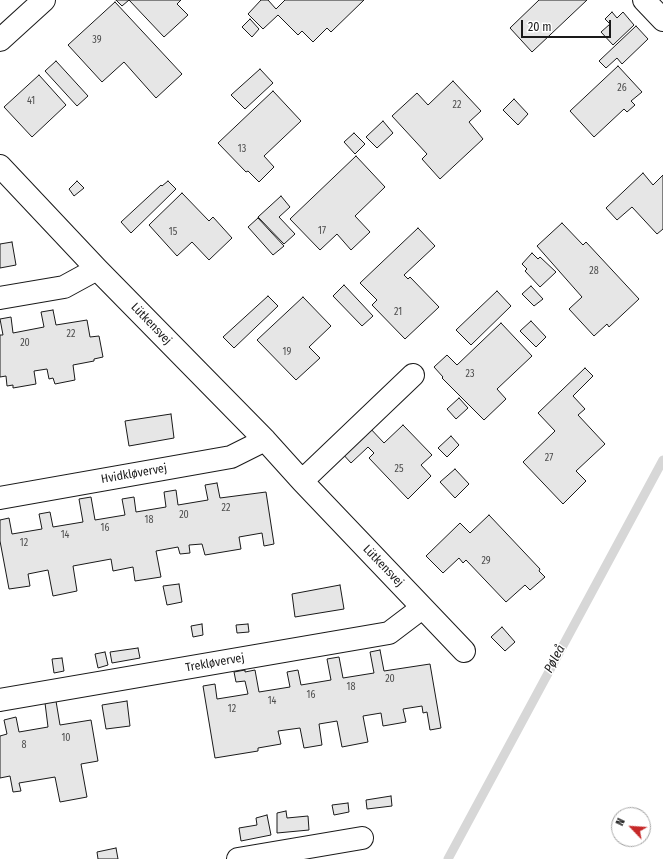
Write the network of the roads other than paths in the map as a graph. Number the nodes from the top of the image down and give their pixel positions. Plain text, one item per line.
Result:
1 (44, 0) edge
2 (644, 0) edge
3 (663, 20) edge
4 (0, 40) edge
5 (0, 166) edge
6 (97, 269) junction
7 (0, 298) edge
8 (413, 375) dead end
9 (265, 440) junction
10 (302, 482) junction
11 (0, 498) edge
12 (422, 608) junction
13 (464, 651) dead end
14 (0, 700) edge
15 (362, 838) dead end
16 (238, 859) edge

1 - 4 street
2 - 3 street
5 - 6 street, Lütkensvej
6 - 7 street
6 - 9 street, Lütkensvej
8 - 10 street
9 - 10 street, Lütkensvej
9 - 11 street, Hvidkløvervej
10 - 12 street, Lütkensvej
12 - 13 street, Lütkensvej
12 - 14 street, Trekløvervej
15 - 16 street

